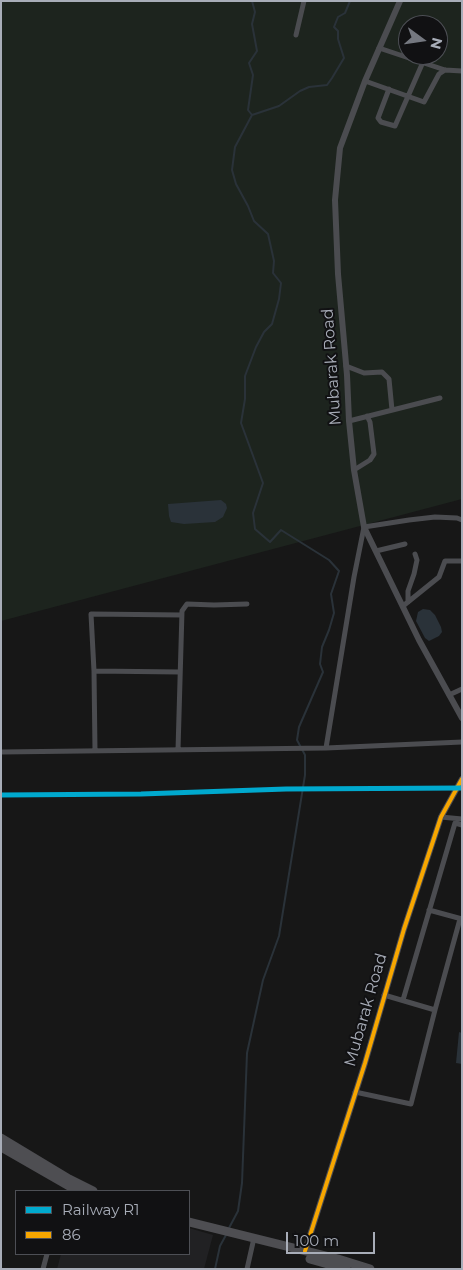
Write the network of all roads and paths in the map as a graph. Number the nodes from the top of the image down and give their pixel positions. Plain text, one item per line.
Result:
1 (304, 1) edge
2 (400, 1) edge
3 (296, 36) dead end
4 (380, 48) junction
5 (398, 54) edge
6 (421, 65) edge
7 (431, 65) edge
8 (445, 70) junction
9 (462, 71) edge
10 (365, 81) junction
11 (389, 89) junction
12 (408, 96) junction
13 (346, 366) junction
14 (440, 398) dead end
15 (392, 410) junction
16 (367, 416) junction
17 (349, 421) junction
18 (354, 470) junction
19 (462, 520) edge
20 (364, 527) junction
21 (405, 544) dead end
22 (376, 551) junction
23 (415, 554) dead end
24 (462, 561) edge
25 (247, 604) dead end
26 (406, 604) junction
27 (182, 616) junction
28 (94, 671) junction
29 (180, 672) junction
30 (462, 689) edge
31 (449, 695) junction
32 (462, 718) edge
33 (462, 742) edge
34 (326, 748) junction
35 (178, 750) junction
36 (95, 751) junction
37 (1, 752) edge
38 (462, 779) edge
39 (441, 817) junction
40 (462, 819) edge
41 (462, 825) edge
42 (429, 910) junction
43 (461, 919) edge
44 (384, 995) junction
45 (403, 1000) junction
46 (435, 1010) junction
47 (355, 1092) junction
48 (1, 1138) edge
49 (1, 1147) edge
50 (67, 1185) edge
51 (89, 1190) edge
52 (190, 1224) edge
53 (254, 1240) junction
54 (305, 1251) junction
55 (47, 1255) edge
56 (43, 1269) edge
57 (247, 1269) edge
58 (346, 1269) edge
59 (370, 1269) edge

1 - 3 street
2 - 4 street, Mubarak Road
4 - 5 street
4 - 10 street, Mubarak Road
6 - 12 street
7 - 8 street
8 - 9 street
8 - 12 street
10 - 11 street
10 - 13 street, Mubarak Road
11 - 12 street
11 - 12 street
13 - 15 street
13 - 17 street, Mubarak Road
14 - 15 street
15 - 16 street
16 - 17 street
16 - 18 street
17 - 18 street, Mubarak Road
18 - 20 street, Mubarak Road
19 - 20 street
20 - 22 street, Mubarak Road
20 - 34 street
21 - 22 street
22 - 26 street, Mubarak Road
23 - 26 street
24 - 26 street
25 - 27 street
26 - 31 street, Mubarak Road
27 - 28 street
27 - 29 street
28 - 29 street
28 - 36 street
29 - 35 street
30 - 31 street
31 - 32 street, Mubarak Road
33 - 34 street
34 - 35 street
35 - 36 street
36 - 37 street
38 - 39 street, Mubarak Road
39 - 40 street
39 - 44 street, Mubarak Road
41 - 42 street
42 - 43 street
42 - 45 street
43 - 46 street
44 - 45 street
44 - 47 street, Mubarak Road
45 - 46 street
46 - 47 street
47 - 54 street, Mubarak Road
48 - 50 highway
49 - 50 highway
50 - 51 highway
52 - 53 highway
53 - 54 highway
53 - 57 street
53 - 58 highway
54 - 59 highway
55 - 56 street

